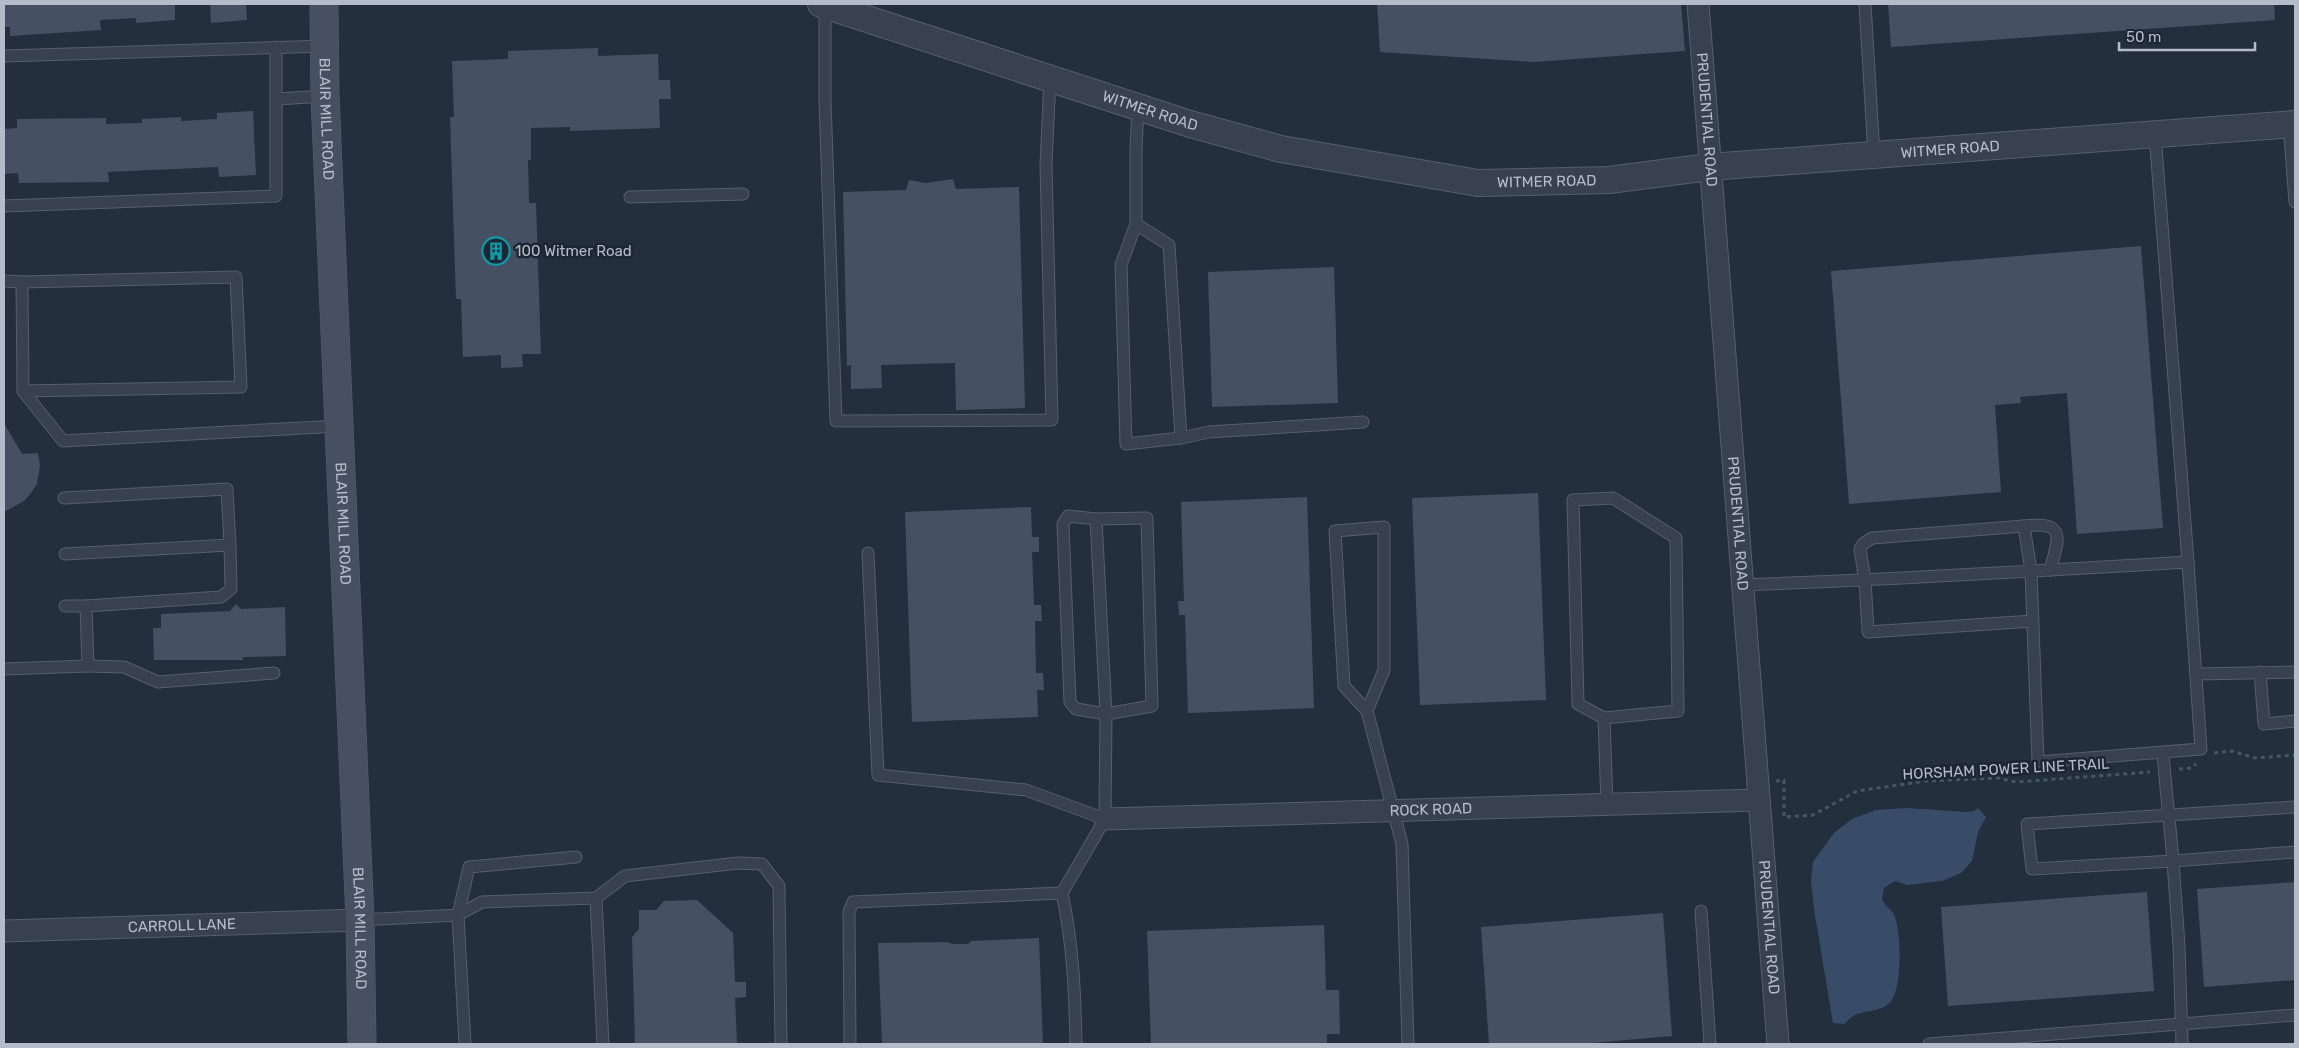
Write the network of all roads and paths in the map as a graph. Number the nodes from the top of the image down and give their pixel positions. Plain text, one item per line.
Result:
1 (324, 4) edge
2 (823, 4) edge
3 (1698, 4) edge
4 (1865, 4) edge
5 (326, 46) junction
6 (276, 47) junction
7 (4, 56) edge
8 (1050, 78) junction
9 (325, 96) junction
10 (277, 99) junction
11 (1138, 107) junction
12 (2292, 124) edge
13 (2155, 134) junction
14 (1874, 155) junction
15 (1709, 167) junction
16 (743, 194) dead end
17 (630, 197) dead end
18 (2295, 202) edge
19 (4, 206) edge
20 (1136, 224) junction
21 (4, 281) edge
22 (22, 282) junction
23 (23, 391) junction
24 (1363, 422) dead end
25 (340, 426) junction
26 (1181, 438) junction
27 (64, 498) dead end
28 (1096, 519) junction
29 (2024, 526) junction
30 (230, 545) junction
31 (868, 553) dead end
32 (65, 554) dead end
33 (2188, 562) junction
34 (2050, 570) junction
35 (2031, 571) junction
36 (1865, 580) junction
37 (1742, 585) junction
38 (65, 606) dead end
39 (86, 606) junction
40 (2033, 621) junction
41 (88, 666) junction
42 (4, 669) edge
43 (2260, 672) junction
44 (2295, 672) edge
45 (274, 673) dead end
46 (2196, 674) junction
47 (1368, 711) junction
48 (1106, 714) junction
49 (1604, 718) junction
50 (2295, 721) edge
51 (2164, 754) junction
52 (2295, 755) edge
53 (2208, 756) dead end
54 (2202, 760) dead end
55 (2165, 770) junction
56 (1784, 780) dead end
57 (1758, 800) junction
58 (1607, 805) junction
59 (2295, 807) edge
60 (1392, 811) junction
61 (2169, 814) junction
62 (1105, 819) junction
63 (2295, 852) edge
64 (576, 858) dead end
65 (2173, 861) junction
66 (1062, 893) junction
67 (596, 898) junction
68 (1701, 911) dead end
69 (458, 915) junction
70 (360, 920) junction
71 (4, 931) edge
72 (2295, 1015) edge
73 (2182, 1025) junction
74 (1981, 1042) edge
75 (362, 1044) edge
76 (464, 1044) edge
77 (603, 1044) edge
78 (781, 1044) edge
79 (850, 1044) edge
80 (1076, 1044) edge
81 (1408, 1044) edge
82 (1710, 1044) edge
83 (1778, 1044) edge
84 (1929, 1044) edge
85 (2182, 1044) edge

1 - 5 main road, BLAIR MILL ROAD
2 - 8 street, WITMER ROAD
2 - 8 lane
3 - 15 street, PRUDENTIAL ROAD
4 - 14 lane
5 - 6 lane
5 - 9 main road, BLAIR MILL ROAD
6 - 7 lane
6 - 10 lane
8 - 11 street, WITMER ROAD
9 - 10 lane
9 - 25 main road, BLAIR MILL ROAD
10 - 19 lane
11 - 15 street, WITMER ROAD
11 - 20 lane
12 - 13 street, WITMER ROAD
12 - 18 lane
13 - 14 street, WITMER ROAD
13 - 33 lane
14 - 15 street, WITMER ROAD
15 - 37 street, PRUDENTIAL ROAD
16 - 17 lane
20 - 26 lane
20 - 26 lane
21 - 22 lane
22 - 23 lane
22 - 23 lane
23 - 25 lane
24 - 26 lane
25 - 70 main road, BLAIR MILL ROAD
27 - 30 lane
28 - 48 lane
28 - 48 lane
28 - 48 lane
29 - 34 lane
29 - 35 lane
29 - 36 lane
30 - 32 lane
30 - 39 lane
31 - 62 lane
33 - 34 lane
33 - 46 lane
34 - 35 lane
35 - 36 lane
35 - 40 lane
36 - 37 lane
36 - 40 lane
37 - 57 street, PRUDENTIAL ROAD
38 - 39 lane
39 - 41 lane
40 - 51 lane
41 - 42 lane
41 - 45 lane
43 - 44 lane
43 - 46 lane
43 - 50 lane
46 - 51 lane
47 - 47 lane
47 - 60 lane
48 - 62 lane
49 - 49 lane
49 - 58 lane
51 - 55 lane
52 - 53 path
54 - 55 path, HORSHAM POWER LINE TRAIL
55 - 56 path, HORSHAM POWER LINE TRAIL
55 - 61 lane
57 - 58 street, ROCK ROAD
57 - 83 street, PRUDENTIAL ROAD
58 - 60 street, ROCK ROAD
59 - 61 lane
60 - 62 street, ROCK ROAD
60 - 81 lane
61 - 65 lane
61 - 65 lane
62 - 66 lane
63 - 65 lane
64 - 69 lane
65 - 73 lane
66 - 79 lane
66 - 80 lane
67 - 69 lane
67 - 77 lane
67 - 78 lane
68 - 82 lane
69 - 70 lane
69 - 76 lane
70 - 71 street, CARROLL LANE
70 - 75 main road, BLAIR MILL ROAD
72 - 73 lane
73 - 74 lane
73 - 85 lane
74 - 84 lane

